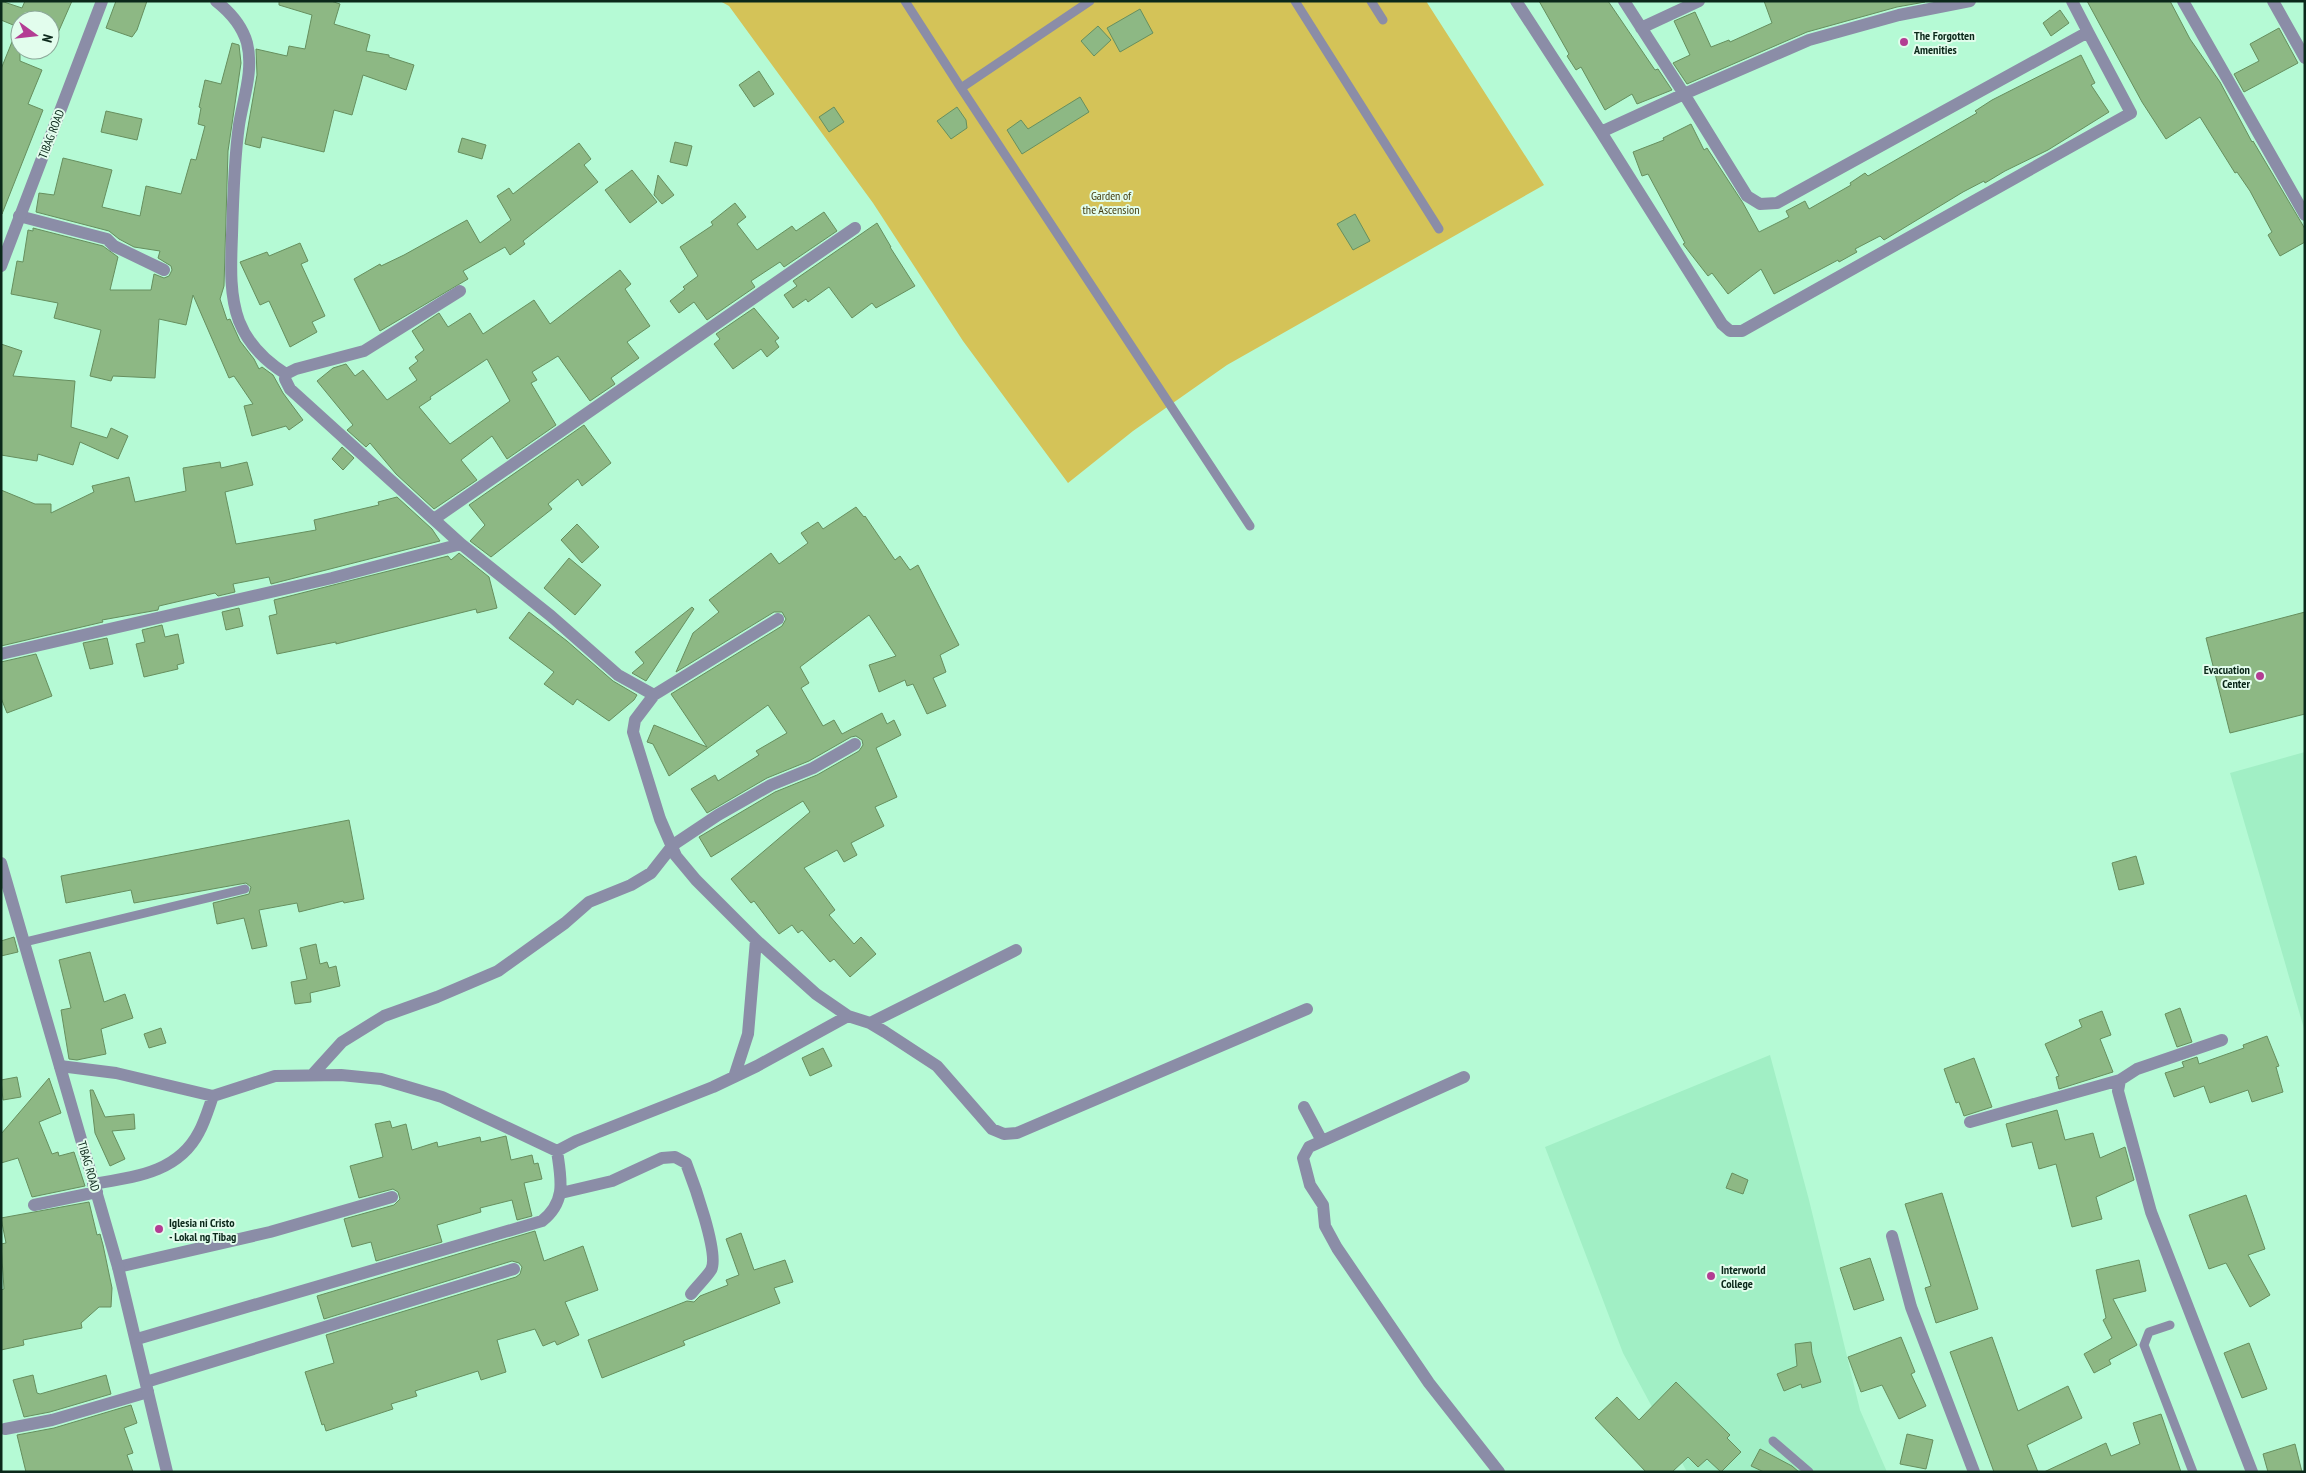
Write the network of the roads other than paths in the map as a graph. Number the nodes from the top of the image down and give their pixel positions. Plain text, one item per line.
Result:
1 (102, 1) edge
2 (216, 1) edge
3 (905, 1) edge
4 (1090, 1) edge
5 (1295, 1) edge
6 (1371, 1) edge
7 (1516, 1) edge
8 (1624, 1) edge
9 (1699, 1) edge
10 (1970, 1) edge
11 (2072, 1) edge
12 (2183, 1) edge
13 (2273, 1) edge
14 (1383, 20) dead end
15 (1641, 28) junction
16 (2088, 32) junction
17 (2305, 58) edge
18 (961, 88) junction
19 (1684, 94) junction
20 (1601, 132) junction
21 (2305, 215) edge
22 (19, 216) junction
23 (855, 228) dead end
24 (1439, 229) dead end
25 (1, 266) edge
26 (164, 270) dead end
27 (460, 291) dead end
28 (286, 374) junction
29 (434, 518) junction
30 (1250, 526) dead end
31 (461, 544) junction
32 (778, 618) dead end
33 (1, 654) edge
34 (654, 695) junction
35 (855, 744) dead end
36 (673, 845) junction
37 (1, 863) edge
38 (246, 889) dead end
39 (756, 940) junction
40 (25, 942) junction
41 (1016, 950) dead end
42 (1307, 1010) dead end
43 (848, 1016) junction
44 (870, 1023) junction
45 (2222, 1040) dead end
46 (60, 1066) junction
47 (312, 1075) junction
48 (734, 1077) junction
49 (1464, 1078) dead end
50 (2120, 1080) junction
51 (213, 1096) junction
52 (1304, 1107) dead end
53 (1970, 1122) dead end
54 (1322, 1141) junction
55 (557, 1151) junction
56 (95, 1188) junction
57 (561, 1193) junction
58 (392, 1197) dead end
59 (34, 1205) dead end
60 (1892, 1236) dead end
61 (118, 1267) junction
62 (514, 1269) dead end
63 (691, 1294) dead end
64 (2170, 1325) dead end
65 (136, 1340) junction
66 (147, 1387) junction
67 (5, 1429) dead end
68 (1773, 1441) dead end
69 (167, 1472) edge
70 (1499, 1472) edge
71 (1809, 1472) edge
72 (1974, 1472) edge
73 (2193, 1472) edge
74 (2252, 1472) edge

1 - 22 street, TIBAG ROAD
2 - 28 street
3 - 18 lane
4 - 18 lane
5 - 24 lane
6 - 14 lane
7 - 20 street
8 - 15 street
9 - 15 street
10 - 19 street
11 - 16 street
12 - 21 street
13 - 17 street
15 - 19 street
16 - 19 street
16 - 20 street
18 - 30 lane
19 - 20 street
22 - 25 street, TIBAG ROAD
22 - 26 street
23 - 29 street
27 - 28 street
28 - 29 street
29 - 31 street
31 - 33 street
31 - 34 street
32 - 34 street
34 - 36 street
35 - 36 street
36 - 39 street
36 - 47 street
37 - 40 street, TIBAG ROAD
38 - 40 lane
39 - 43 street
39 - 48 street
40 - 46 street, TIBAG ROAD
41 - 44 street
42 - 44 street
43 - 44 street
43 - 48 street
45 - 50 street
46 - 51 street
46 - 56 street, TIBAG ROAD
47 - 51 street
47 - 55 street
48 - 55 street
49 - 54 street
50 - 53 street
50 - 74 street
51 - 56 street
52 - 54 street
54 - 70 street
55 - 57 street
56 - 59 street
56 - 61 street, TIBAG ROAD
57 - 63 street
57 - 65 street
58 - 61 street
60 - 72 street
61 - 65 street, TIBAG ROAD
62 - 66 street
64 - 73 lane
65 - 66 street, TIBAG ROAD
66 - 67 street
66 - 69 street, TIBAG ROAD
68 - 71 lane

